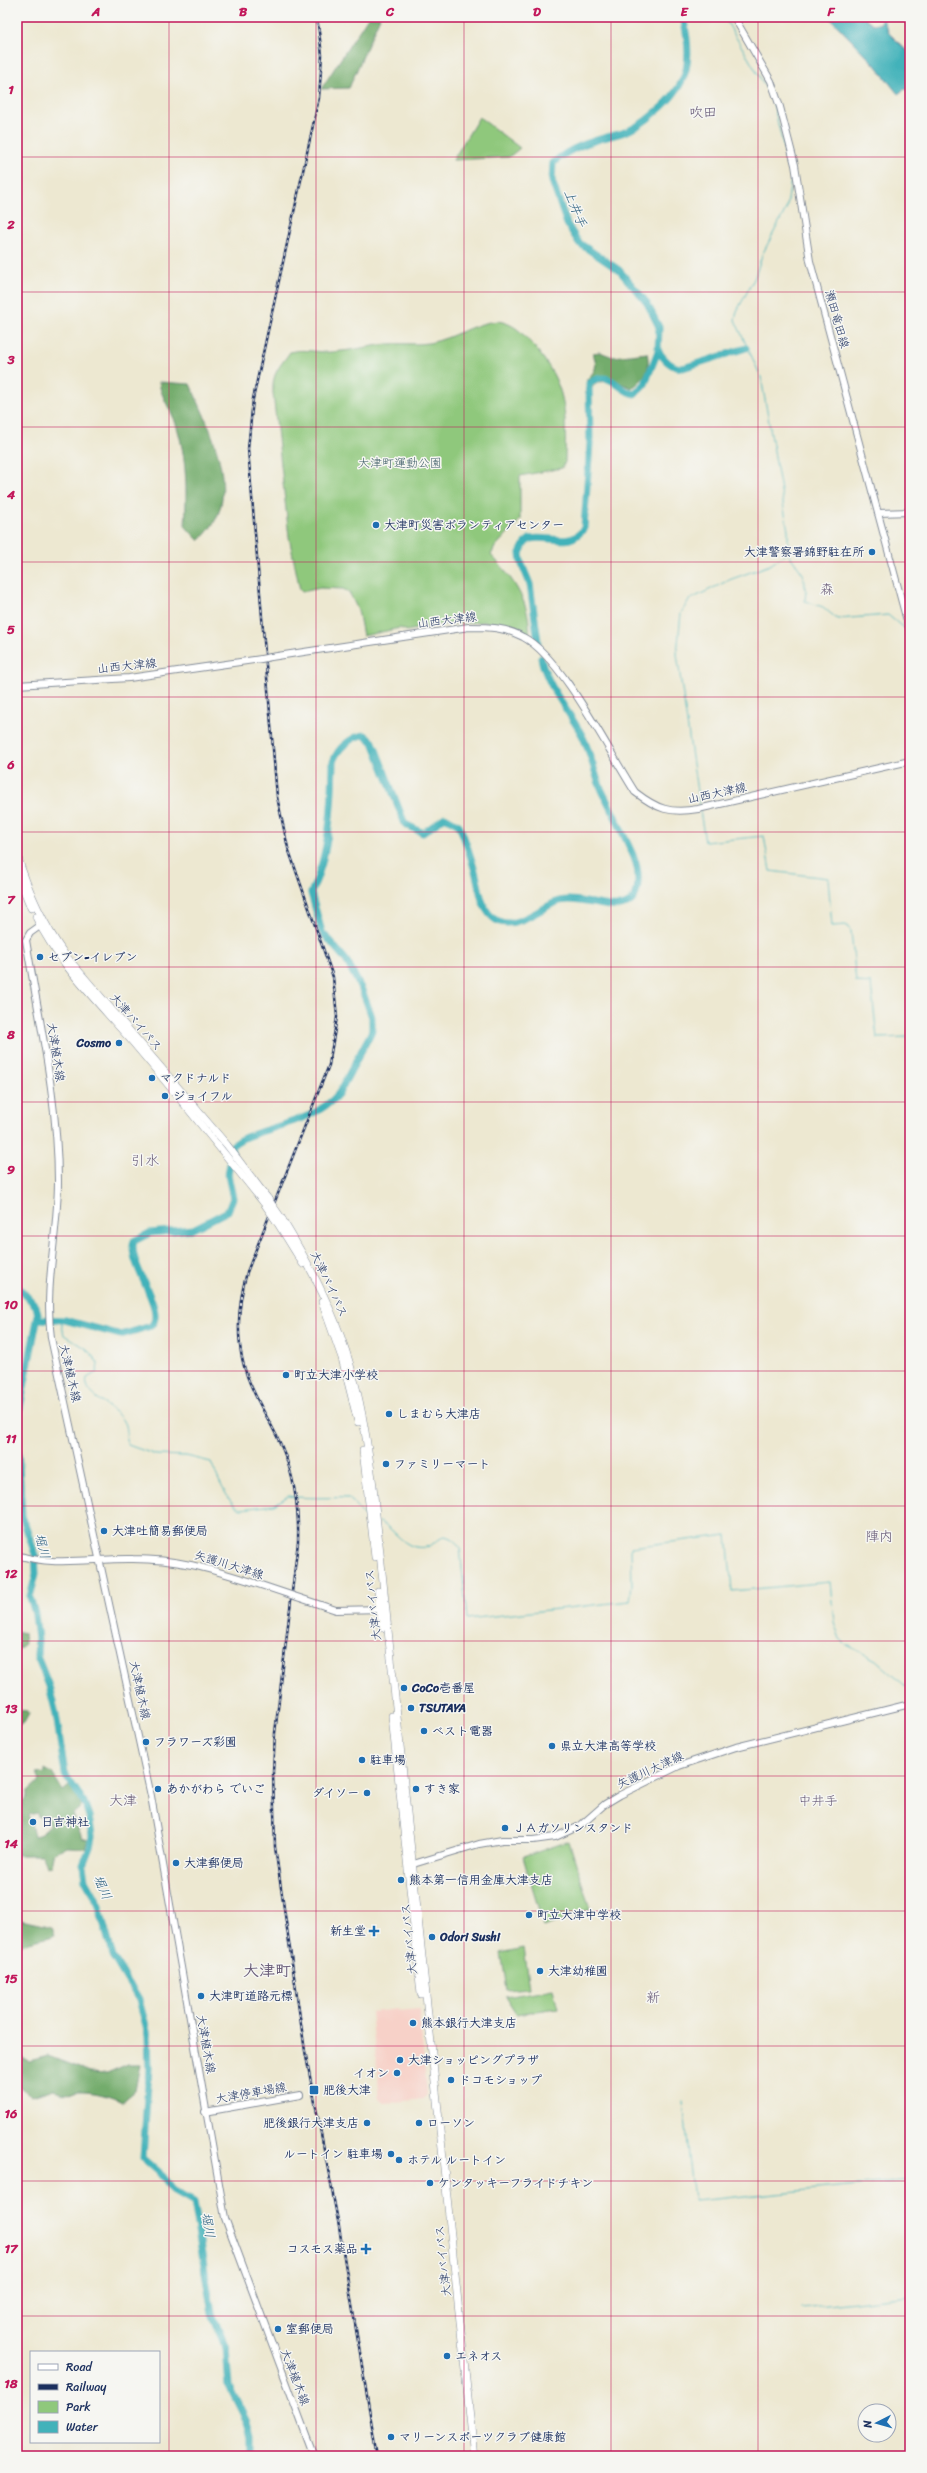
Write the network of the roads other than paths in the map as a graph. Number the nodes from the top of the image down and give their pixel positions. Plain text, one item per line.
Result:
1 (734, 17) edge
2 (910, 512) edge
3 (878, 513) junction
4 (910, 632) edge
5 (17, 685) edge
6 (910, 761) edge
7 (17, 855) edge
8 (17, 873) edge
9 (42, 925) junction
10 (17, 1555) edge
11 (99, 1559) junction
12 (382, 1609) junction
13 (910, 1704) edge
14 (410, 1865) junction
15 (300, 2095) dead end
16 (205, 2112) junction
17 (314, 2456) edge
18 (469, 2456) edge
19 (474, 2456) edge

1 - 3 main road, 瀬田竜田線
2 - 3 main road
3 - 4 main road, 瀬田竜田線
5 - 6 main road, 山西大津線, bridge
7 - 9 highway, 大津バイパス
8 - 9 highway, 大津バイパス
9 - 11 main road, 大津植木線
9 - 12 highway, 大津バイパス, bridge
10 - 11 main road, 矢護川大津線
11 - 12 main road, 矢護川大津線, bridge
11 - 16 main road, 大津植木線
12 - 14 highway, 大津バイパス
13 - 14 main road, 矢護川大津線
14 - 18 highway, 大津バイパス
14 - 19 highway, 大津バイパス
15 - 16 main road, 大津停車場線
16 - 17 main road, 大津植木線

